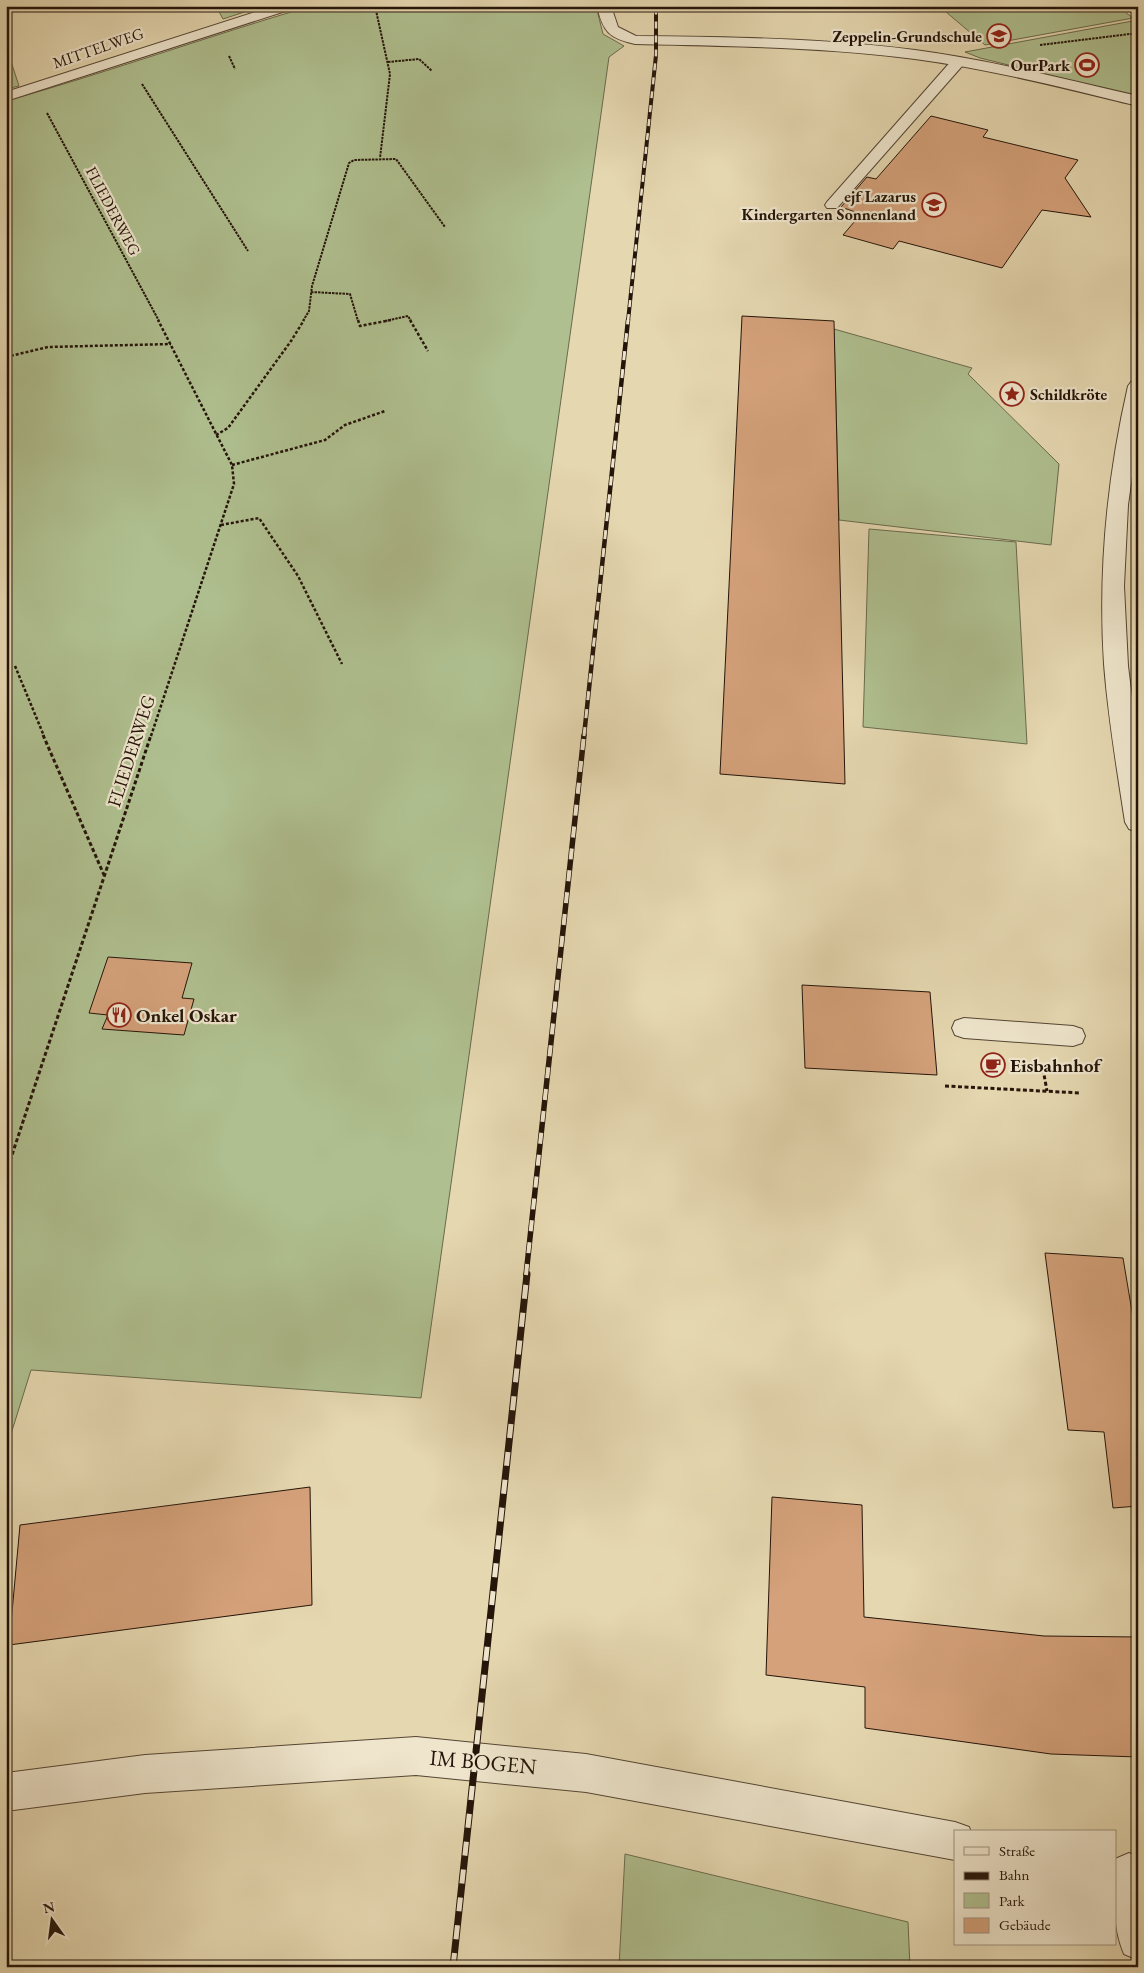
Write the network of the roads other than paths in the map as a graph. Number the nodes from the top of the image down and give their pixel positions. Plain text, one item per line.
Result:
1 (288, 6) edge
2 (604, 6) edge
3 (958, 62) junction
4 (6, 97) edge
5 (1138, 101) edge
6 (832, 205) dead end
7 (1138, 386) edge
8 (1138, 822) edge
9 (964, 1028) dead end
10 (1073, 1036) dead end
11 (6, 1792) edge
12 (954, 1841) edge
13 (1127, 1873) edge
14 (1138, 1940) edge

1 - 4 lane, MITTELWEG
2 - 3 street
3 - 5 street
3 - 6 lane
7 - 8 street
9 - 10 lane
11 - 12 street, IM BOGEN
13 - 14 street

